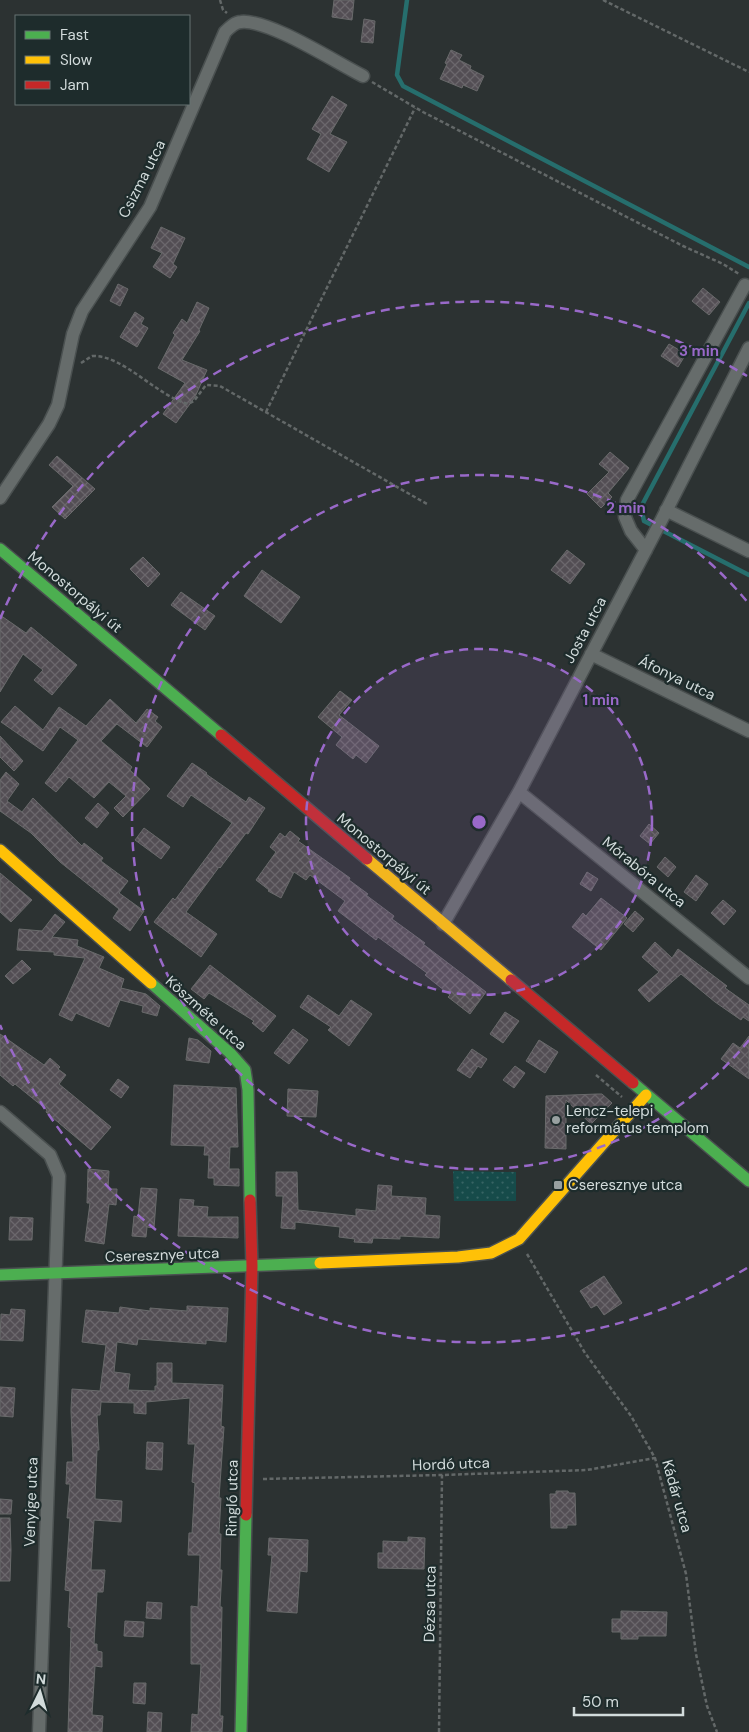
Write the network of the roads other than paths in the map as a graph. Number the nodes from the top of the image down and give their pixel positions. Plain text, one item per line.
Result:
1 (362, 76) road end
2 (745, 285) road end
3 (749, 348) edge
4 (0, 498) edge
5 (664, 516) junction
6 (0, 549) edge
7 (646, 550) junction
8 (749, 551) edge
9 (592, 654) junction
10 (749, 731) edge
11 (519, 792) junction
12 (0, 850) edge
13 (443, 924) junction
14 (749, 978) edge
15 (646, 1095) junction
16 (0, 1112) edge
17 (749, 1181) edge
18 (252, 1266) junction
19 (56, 1274) junction
20 (0, 1275) edge
21 (39, 1732) edge
22 (241, 1732) edge

1 - 4 street, Csizma utca
2 - 7 street
3 - 5 street, Josta utca
5 - 7 street, Josta utca
5 - 8 street
6 - 13 street, Monostorpályi út
7 - 9 street, Josta utca
9 - 10 street, Áfonya utca
9 - 11 street, Josta utca
11 - 13 street, Josta utca
11 - 14 street, Mórabóra utca
12 - 18 street, Köszméte utca
13 - 15 street, Monostorpályi út
15 - 17 street, Monostorpályi út
15 - 18 street, Cseresznye utca
16 - 19 street, Venyige utca
18 - 19 street, Cseresznye utca
18 - 22 street, Ringló utca
19 - 20 street, Cseresznye utca
19 - 21 street, Venyige utca

